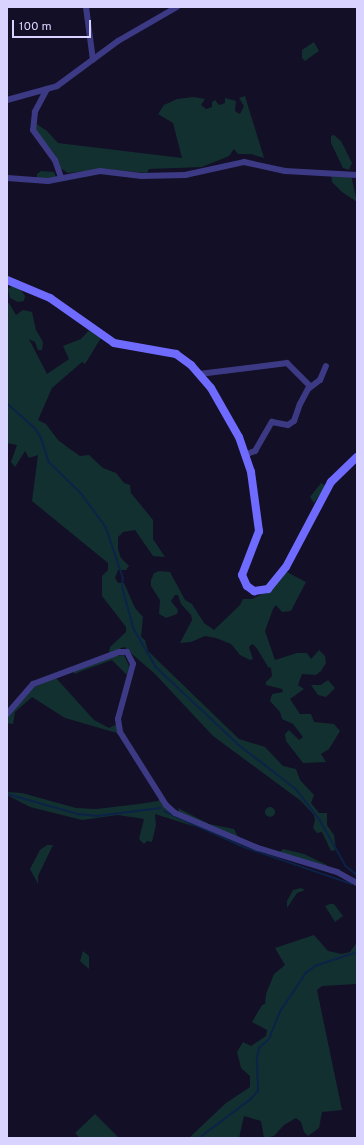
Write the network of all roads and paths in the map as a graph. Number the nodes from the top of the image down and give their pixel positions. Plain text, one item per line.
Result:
1 (86, 7) edge
2 (177, 7) edge
3 (93, 60) junction
4 (47, 89) junction
5 (7, 100) edge
6 (357, 174) edge
7 (61, 176) junction
8 (7, 178) edge
9 (7, 280) edge
10 (326, 366) dead end
11 (199, 374) junction
12 (310, 386) junction
13 (247, 454) junction
14 (357, 457) edge
15 (7, 714) edge
16 (357, 882) edge

1 - 3 street
2 - 3 street
3 - 4 street
4 - 5 street
4 - 7 street
6 - 7 street
7 - 8 street
9 - 11 street
10 - 12 street
11 - 12 street
11 - 13 street
12 - 13 street
13 - 14 street
15 - 16 street

